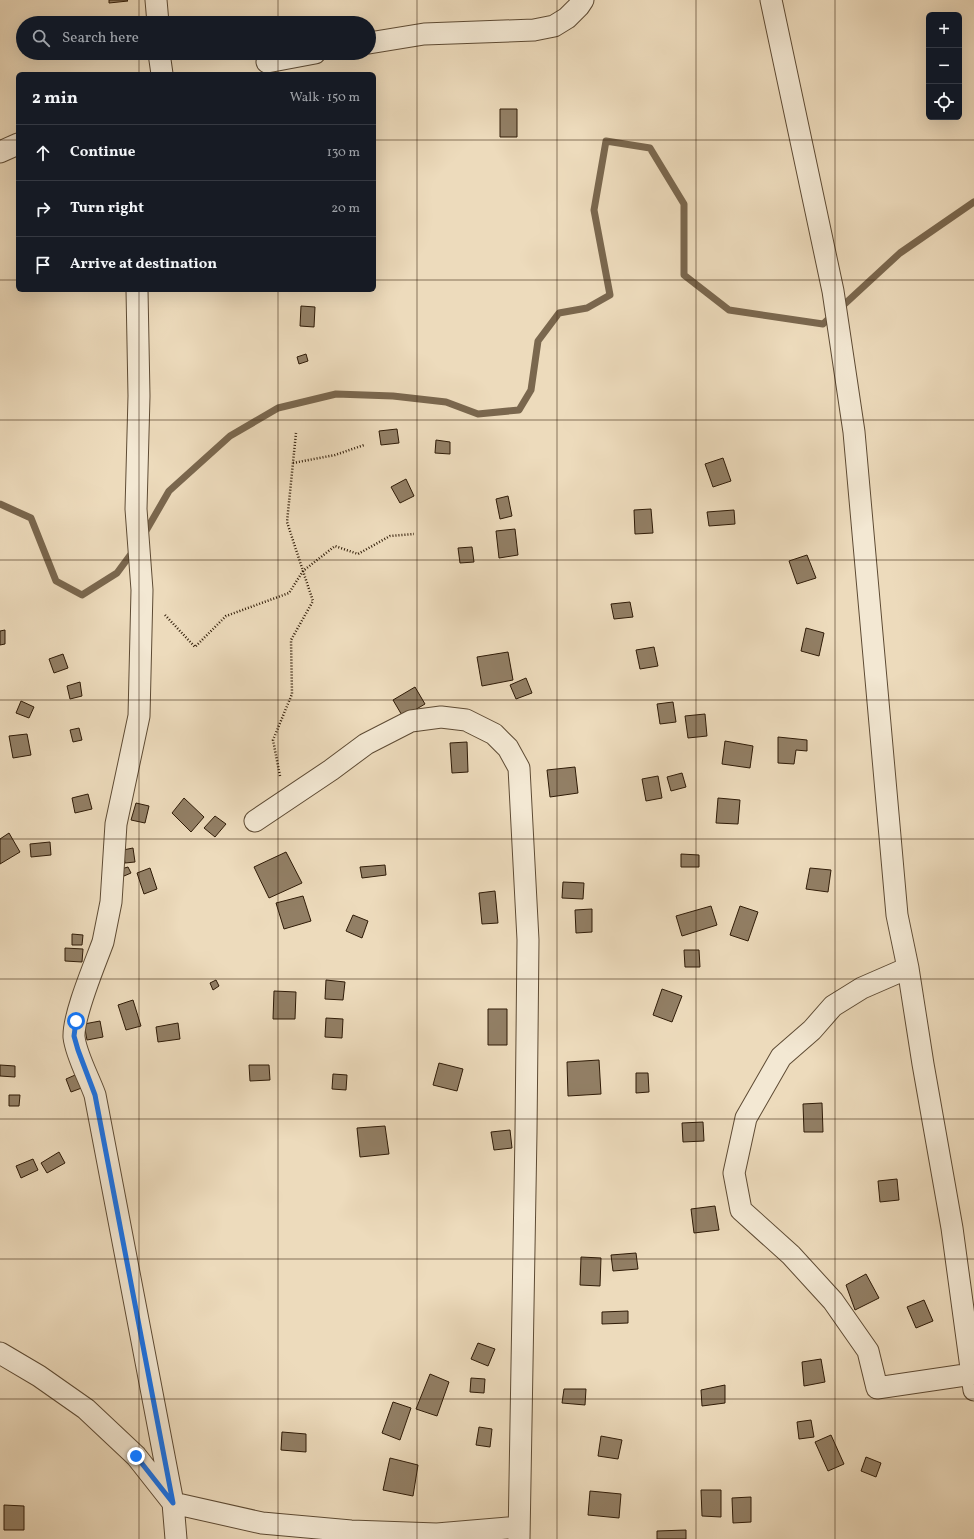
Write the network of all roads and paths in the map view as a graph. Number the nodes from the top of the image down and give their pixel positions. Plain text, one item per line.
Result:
1 (156, 0) edge
2 (583, 0) edge
3 (771, 0) edge
4 (157, 16) edge
5 (376, 42) edge
6 (160, 60) edge
7 (278, 60) edge
8 (267, 62) dead end
9 (162, 72) edge
10 (16, 145) edge
11 (0, 152) edge
12 (137, 292) edge
13 (296, 433) dead end
14 (364, 445) dead end
15 (293, 463) junction
16 (414, 534) dead end
17 (303, 571) junction
18 (142, 590) junction
19 (284, 802) junction
20 (255, 821) dead end
21 (908, 968) junction
22 (0, 1353) edge
23 (973, 1382) edge
24 (173, 1503) junction
25 (519, 1533) edge
26 (176, 1539) edge

1 - 4 street
2 - 5 street
3 - 21 street
6 - 9 street
7 - 8 street
10 - 11 street
12 - 18 street
13 - 15 path
14 - 15 path
15 - 17 path
16 - 17 path
17 - 18 path
17 - 19 path
18 - 24 street
19 - 20 street
19 - 25 street
21 - 23 street
21 - 23 street
22 - 24 street
24 - 25 street
24 - 26 street

